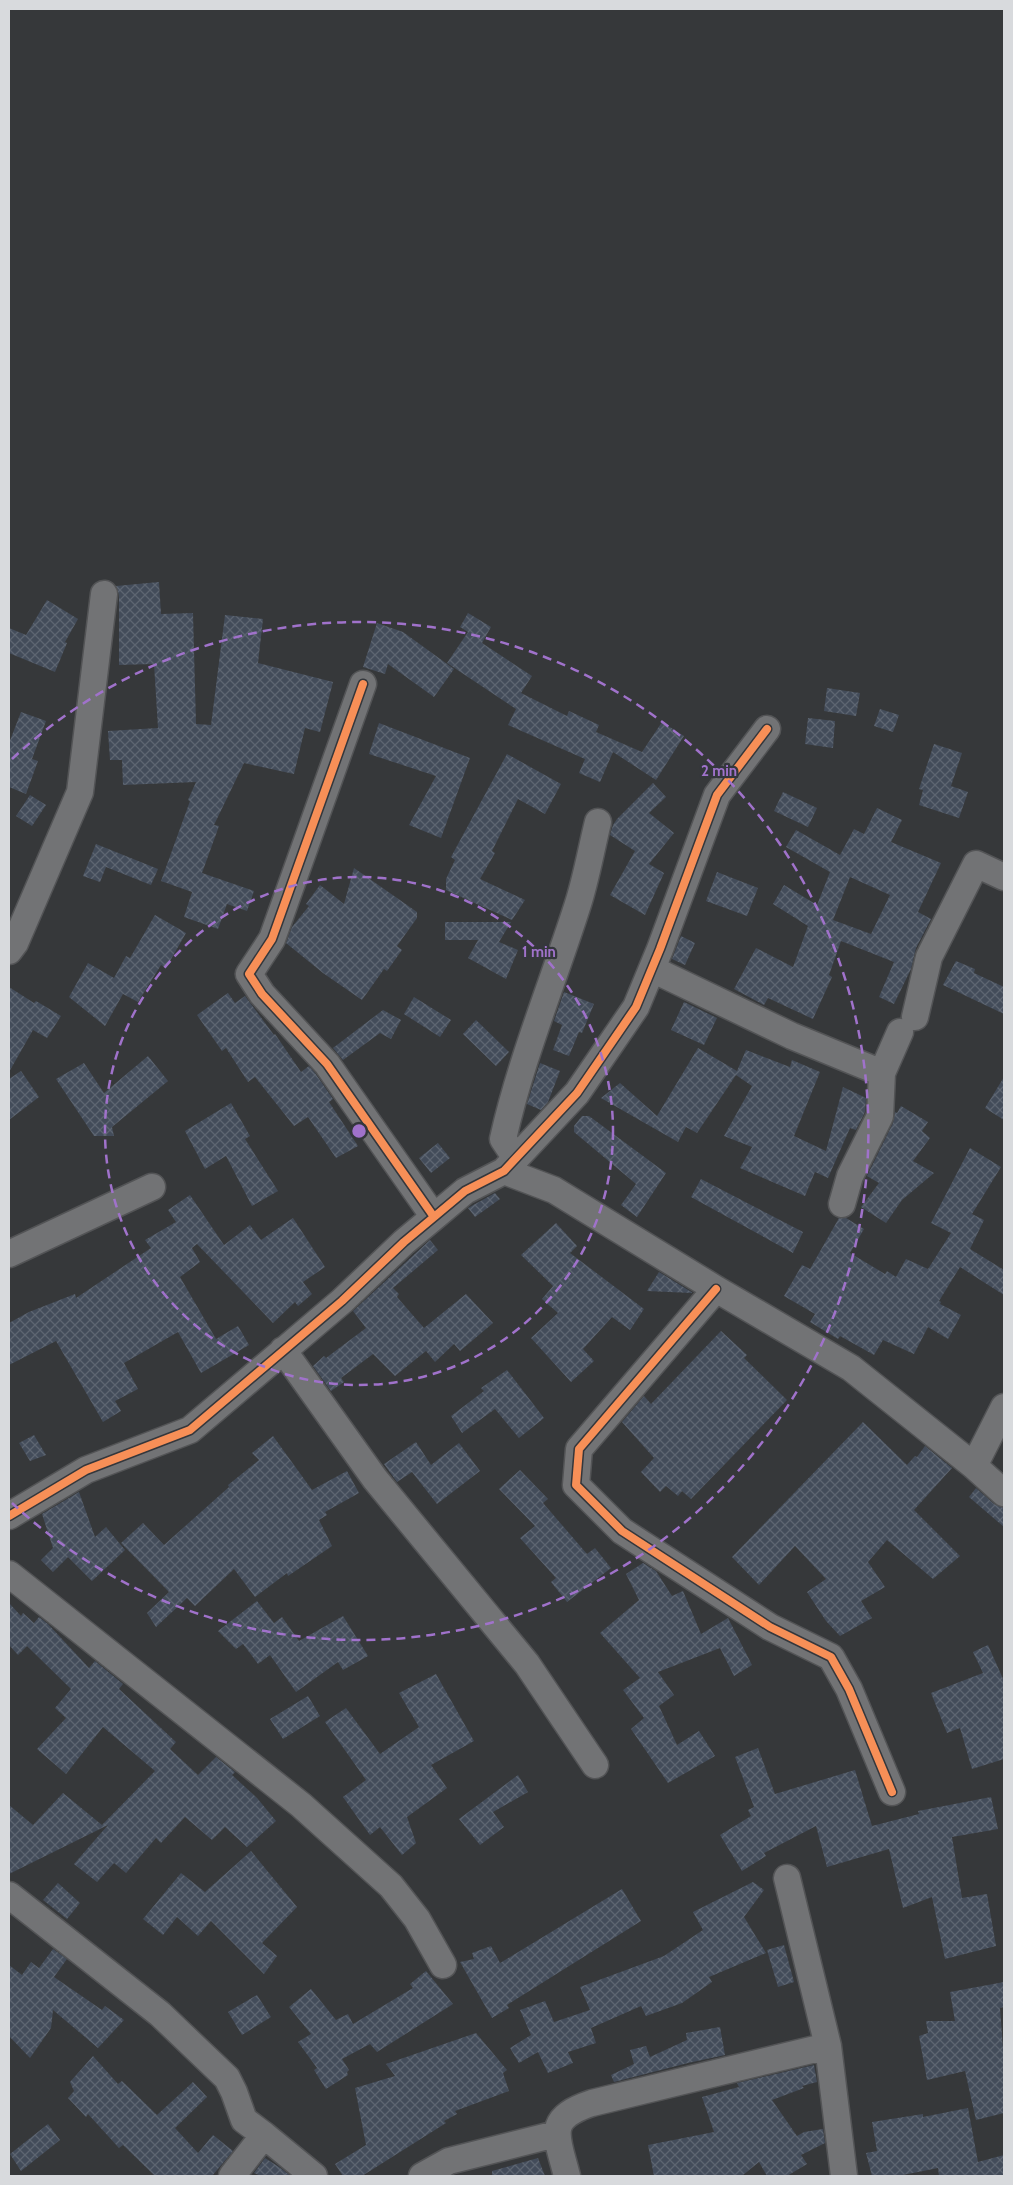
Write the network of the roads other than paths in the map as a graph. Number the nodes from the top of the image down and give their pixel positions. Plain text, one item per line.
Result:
1 (104, 594) dead end
2 (363, 684) dead end
3 (767, 729) dead end
4 (598, 822) dead end
5 (1004, 877) edge
6 (9, 951) edge
7 (652, 969) junction
8 (882, 1073) junction
9 (509, 1164) junction
10 (152, 1187) dead end
11 (842, 1204) dead end
12 (434, 1217) junction
13 (9, 1254) edge
14 (716, 1289) junction
15 (283, 1350) junction
16 (1004, 1407) edge
17 (974, 1466) junction
18 (1004, 1493) edge
19 (9, 1516) edge
20 (9, 1574) edge
21 (596, 1765) dead end
22 (892, 1792) dead end
23 (787, 1878) dead end
24 (9, 1895) edge
25 (443, 1965) dead end
26 (828, 2046) junction
27 (556, 2134) junction
28 (264, 2135) junction
29 (232, 2176) edge
30 (314, 2176) edge
31 (422, 2176) edge
32 (567, 2176) edge
33 (844, 2176) edge

1 - 6 street
2 - 12 street
3 - 7 street
4 - 9 street
5 - 8 street
7 - 8 street
7 - 9 street
8 - 11 street
9 - 12 street
9 - 14 street
10 - 13 street
12 - 15 street
14 - 17 street
14 - 22 street
15 - 19 street
15 - 21 street
16 - 17 street
17 - 18 street
20 - 25 street
23 - 26 street
24 - 28 street
26 - 27 street
26 - 33 street
27 - 31 street
27 - 32 street
28 - 29 street
28 - 30 street

